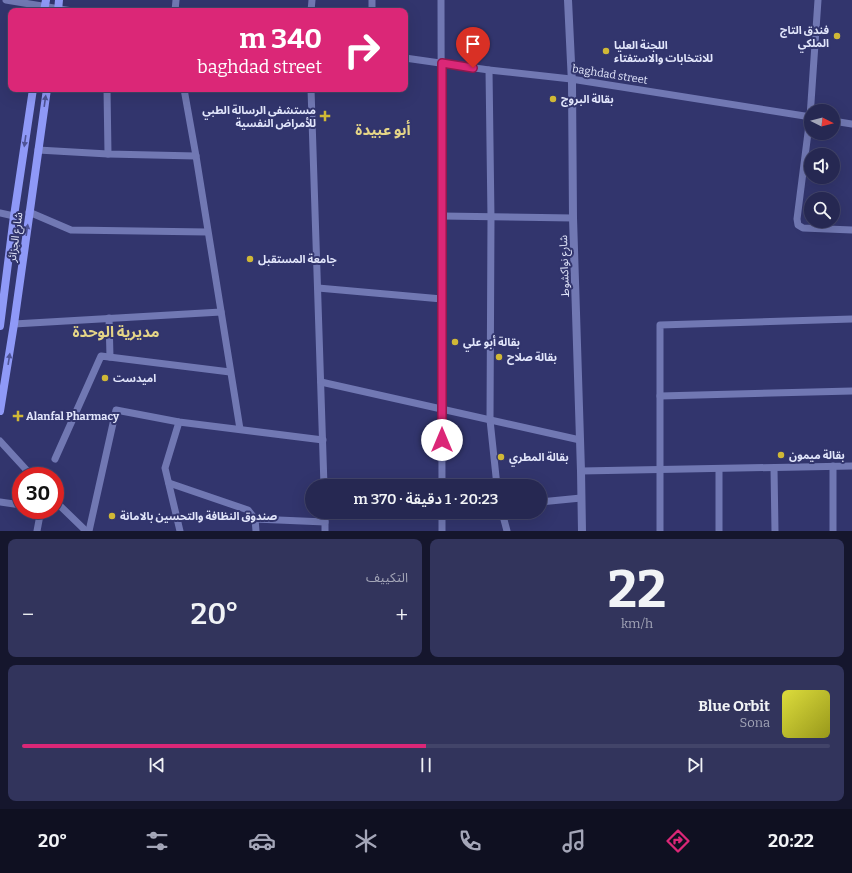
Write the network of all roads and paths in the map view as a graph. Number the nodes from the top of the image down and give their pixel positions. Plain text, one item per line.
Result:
1 (6, 0) edge
2 (441, 0) edge
3 (568, 0) edge
4 (818, 0) edge
5 (45, 6) edge
6 (58, 6) edge
7 (408, 58) edge
8 (442, 63) junction
9 (489, 70) junction
10 (571, 79) junction
11 (33, 92) edge
12 (46, 92) edge
13 (107, 92) edge
14 (185, 92) edge
15 (311, 92) edge
16 (811, 104) edge
17 (804, 116) edge
18 (840, 122) edge
19 (852, 124) edge
20 (807, 140) edge
21 (38, 150) junction
22 (108, 154) junction
23 (196, 156) junction
24 (29, 212) junction
25 (0, 214) edge
26 (14, 216) junction
27 (442, 216) junction
28 (491, 218) junction
29 (574, 218) junction
30 (852, 230) edge
31 (208, 232) junction
32 (318, 288) junction
33 (442, 299) junction
34 (221, 312) junction
35 (109, 318) junction
36 (852, 319) edge
37 (14, 324) junction
38 (0, 327) edge
39 (110, 357) junction
40 (230, 372) junction
41 (321, 382) junction
42 (852, 391) edge
43 (660, 396) junction
44 (442, 409) junction
45 (0, 411) edge
46 (490, 420) junction
47 (179, 422) junction
48 (240, 429) junction
49 (323, 440) junction
50 (580, 440) junction
51 (0, 441) edge
52 (55, 459) dead end
53 (833, 466) junction
54 (852, 466) edge
55 (24, 467) edge
56 (774, 468) junction
57 (719, 469) junction
58 (661, 470) junction
59 (581, 471) junction
60 (324, 479) edge
61 (442, 479) edge
62 (496, 479) edge
63 (169, 482) junction
64 (581, 498) junction
65 (547, 501) edge
66 (0, 502) edge
67 (12, 504) edge
68 (64, 509) edge
69 (39, 519) edge
70 (255, 519) junction
71 (442, 519) edge
72 (504, 519) edge
73 (325, 522) joint
74 (37, 531) edge
75 (87, 531) edge
76 (180, 531) edge
77 (256, 531) edge
78 (325, 531) edge
79 (442, 531) edge
80 (507, 531) edge
81 (582, 531) edge
82 (660, 531) edge
83 (719, 531) edge
84 (775, 531) edge
85 (833, 531) edge

1 - 5 street
2 - 8 street
3 - 10 street, شارع نواكشوط
4 - 16 street
5 - 6 street
7 - 8 street, baghdad street
8 - 9 street, baghdad street
8 - 27 street
9 - 10 street, baghdad street
9 - 28 street
10 - 17 street, baghdad street
10 - 29 street, شارع نواكشوط
11 -> 26 main road, شارع الجزائر
21 -> 12 main road, شارع الجزائر
13 - 22 street
14 - 23 street
15 - 32 street
18 - 19 street
20 - 30 street
21 - 22 street
21 - 24 main road, شارع الجزائر
22 - 23 street
23 - 31 street
24 - 31 street
37 -> 24 main road, شارع الجزائر
25 - 26 street
26 - 38 main road, شارع الجزائر
27 - 28 street
27 - 33 street
28 - 29 street
28 - 46 street
29 - 50 street, شارع نواكشوط
31 - 34 street
32 - 33 street
32 - 41 street
33 - 44 street
34 - 35 street
34 - 40 street
35 - 37 street
35 - 39 street
36 - 43 street
37 - 38 main road
45 -> 37 main road, شارع الجزائر
39 - 40 street
39 - 52 street
40 - 48 street
41 - 44 street
41 - 49 street
42 - 43 street
43 - 58 street
44 - 46 street
44 - 61 street
46 - 50 street
46 - 62 street
47 - 48 street
47 - 63 street
47 - 75 street
48 - 49 street
49 - 60 street
50 - 59 street, شارع نواكشوط
51 - 55 street
53 - 54 street
53 - 56 street
53 - 85 street
56 - 57 street
56 - 84 street
57 - 58 street
57 - 83 street
58 - 59 street
58 - 82 street
59 - 64 street, شارع نواكشوط
63 - 70 street
63 - 76 street
64 - 65 street
64 - 81 street, شارع نواكشوط
66 - 67 street
68 - 75 street
69 - 74 street
70 - 73 street
70 - 77 street
71 - 79 street
72 - 80 street
73 - 78 street

